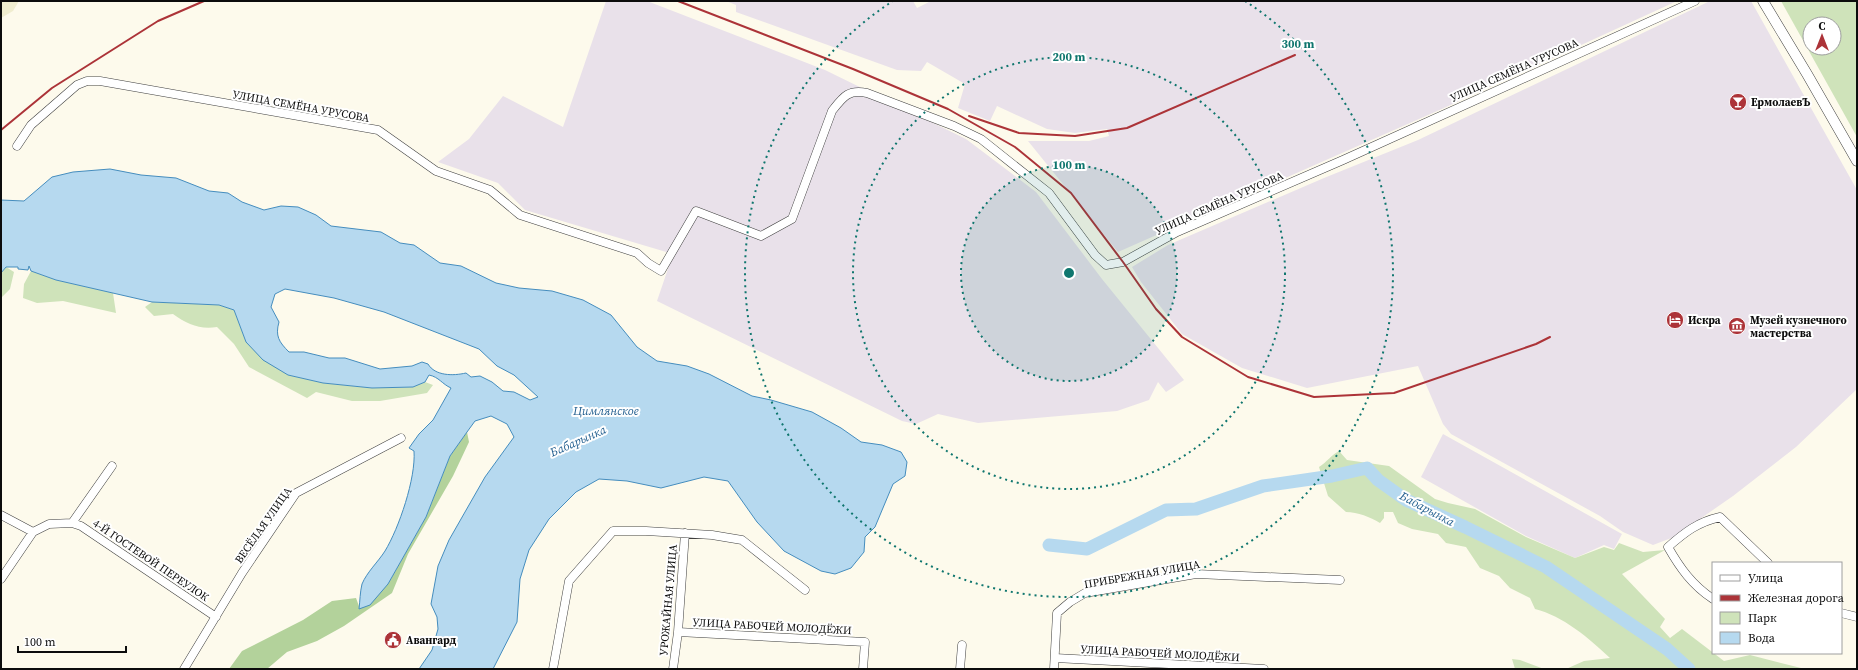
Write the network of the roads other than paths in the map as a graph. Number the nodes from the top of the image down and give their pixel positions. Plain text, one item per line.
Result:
1 (1694, 1) edge
2 (1763, 1) edge
3 (17, 146) dead end
4 (1857, 161) edge
5 (401, 438) dead end
6 (112, 466) dead end
7 (1, 515) edge
8 (72, 523) junction
9 (33, 532) junction
10 (685, 533) junction
11 (1767, 562) edge
12 (1, 579) edge
13 (1340, 580) dead end
14 (805, 590) dead end
15 (1712, 598) edge
16 (1842, 613) edge
17 (216, 617) junction
18 (1857, 617) edge
19 (678, 632) junction
20 (962, 645) dead end
21 (1055, 658) junction
22 (184, 669) edge
23 (553, 669) edge
24 (673, 669) edge
25 (863, 669) edge
26 (960, 669) edge
27 (1054, 669) edge
28 (1264, 669) edge

1 - 3 street, УЛИЦА СЕМЁНА УРУСОВА
2 - 4 street
5 - 17 street, ВЕСЁЛАЯ УЛИЦА
6 - 8 street
7 - 9 street
8 - 9 street
8 - 17 street, 4-Й ГОСТЕВОЙ ПЕРЕУЛОК
9 - 12 street
10 - 14 street
10 - 19 street, УРОЖАЙНАЯ УЛИЦА
10 - 23 street
11 - 15 street
13 - 21 street, ПРИБРЕЖНАЯ УЛИЦА
16 - 18 street
17 - 22 street, ВЕСЁЛАЯ УЛИЦА
19 - 24 street, УРОЖАЙНАЯ УЛИЦА
19 - 25 street, УЛИЦА РАБОЧЕЙ МОЛОДЁЖИ
20 - 26 street
21 - 27 street, ПРИБРЕЖНАЯ УЛИЦА
21 - 28 street, УЛИЦА РАБОЧЕЙ МОЛОДЁЖИ

